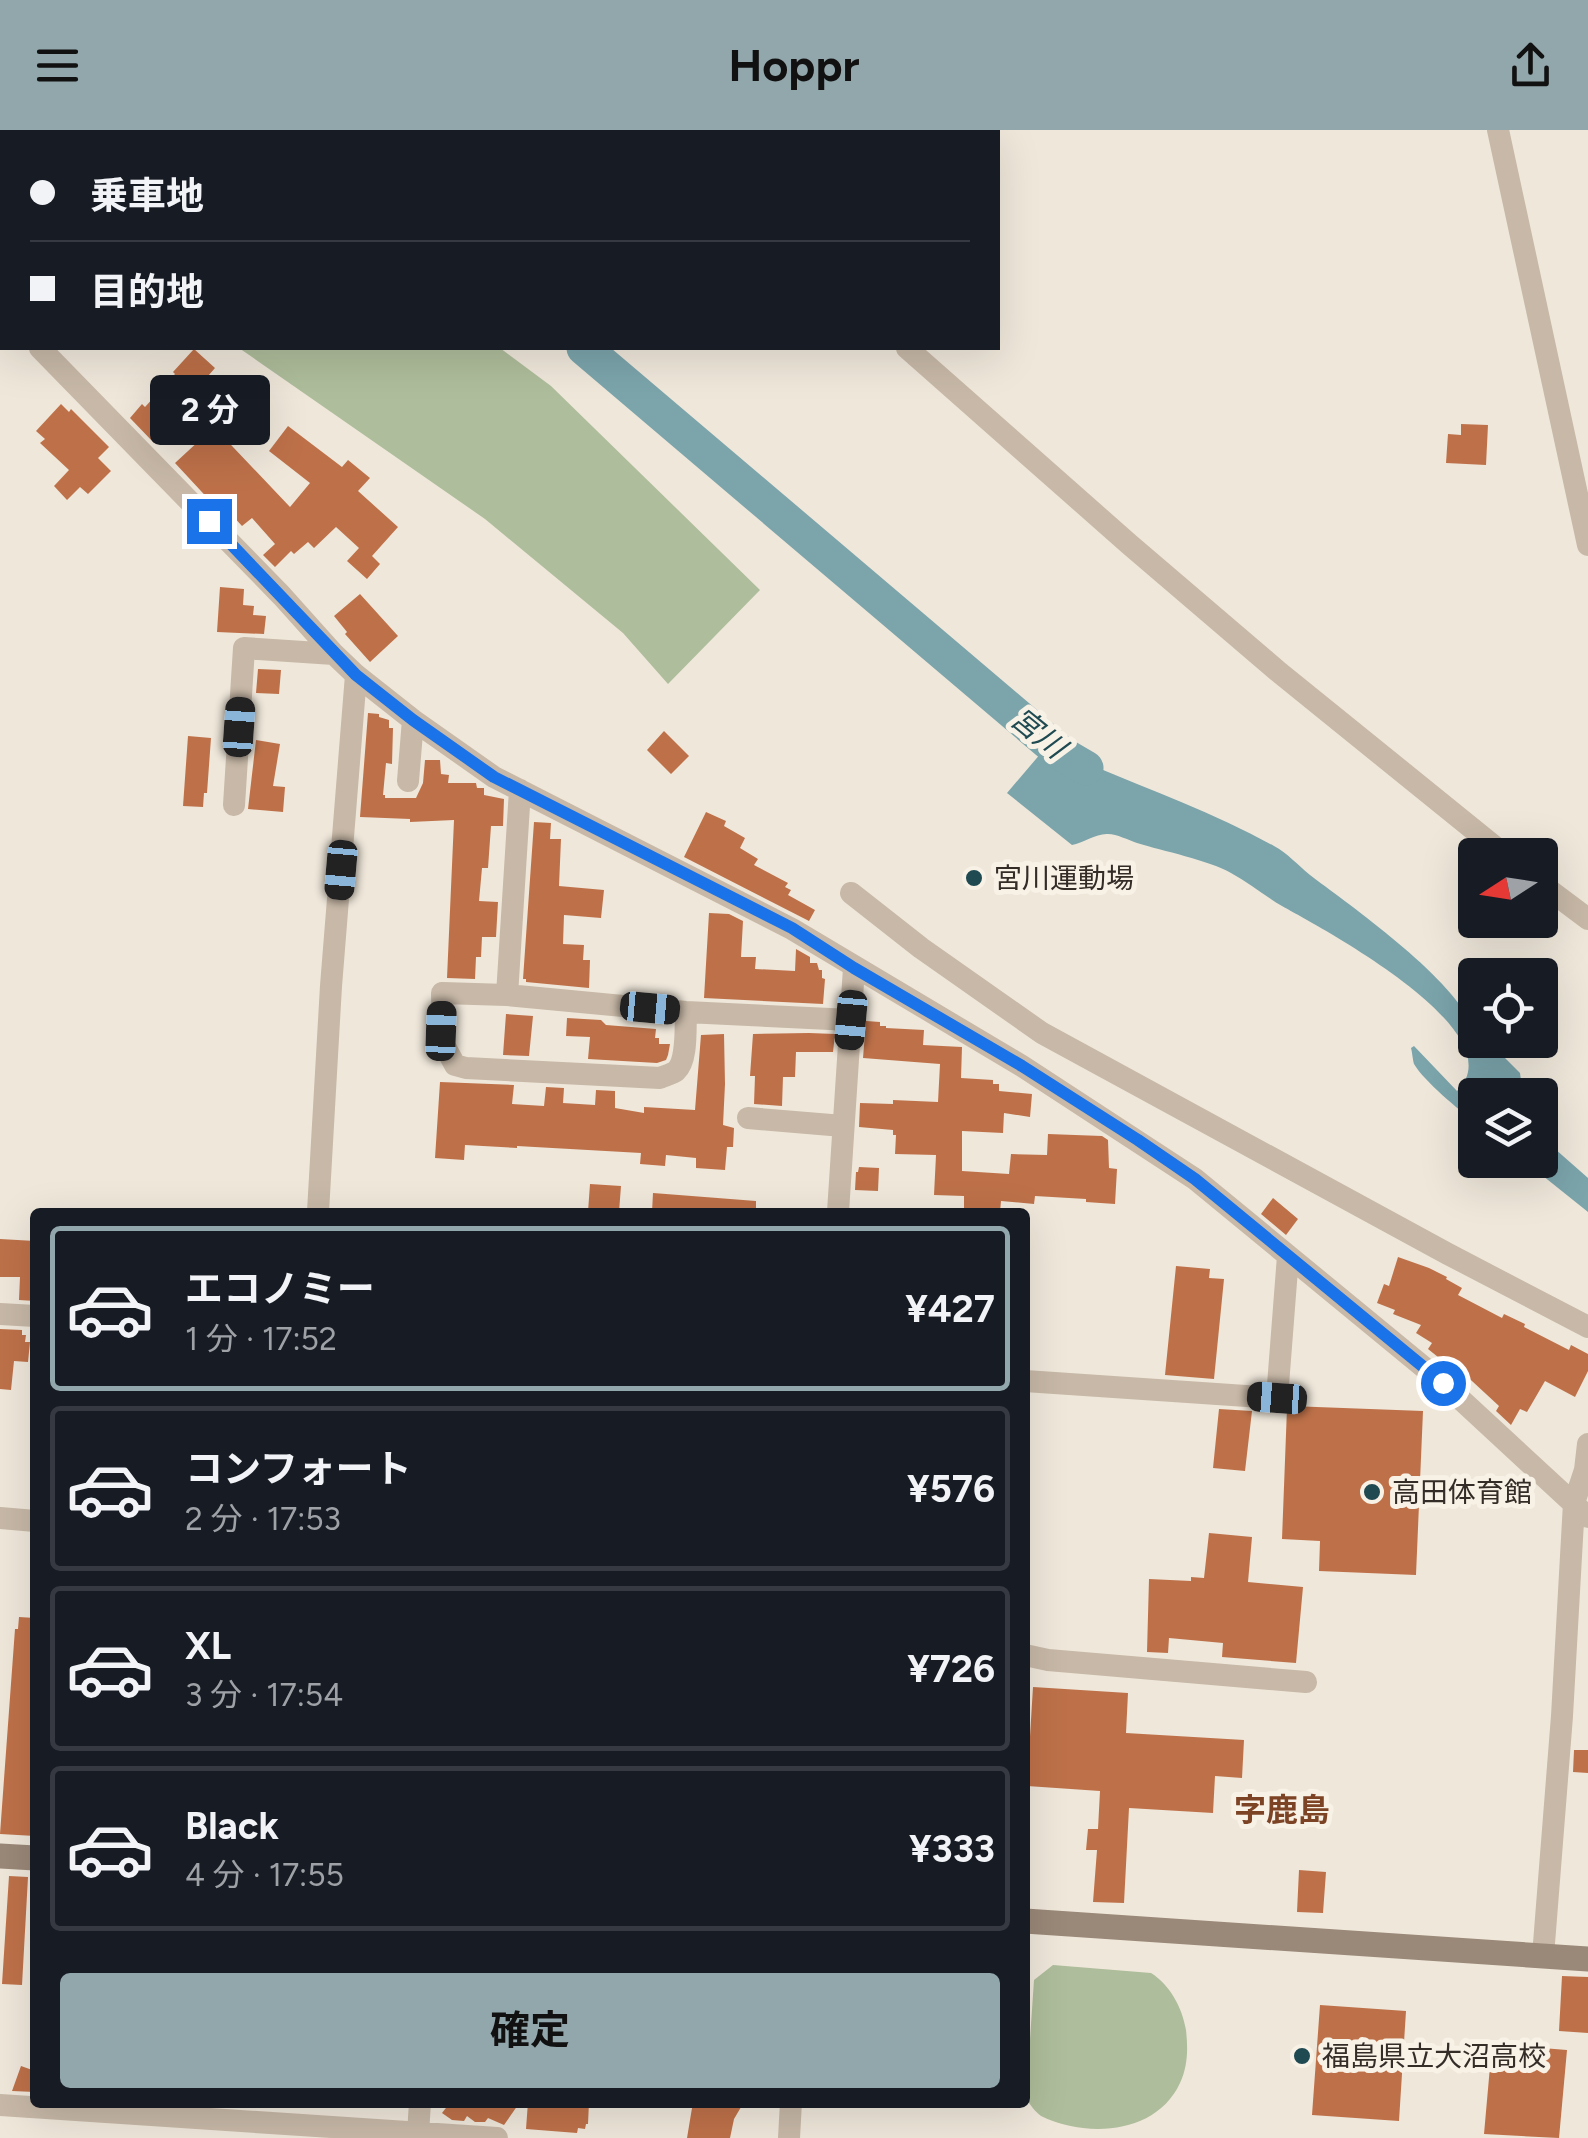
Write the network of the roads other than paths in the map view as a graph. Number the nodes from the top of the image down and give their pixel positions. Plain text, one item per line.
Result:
1 (1498, 130) edge
2 (42, 350) edge
3 (909, 350) edge
4 (1588, 546) edge
5 (334, 654) junction
6 (356, 675) junction
7 (413, 720) junction
8 (408, 781) dead end
9 (520, 790) junction
10 (234, 806) dead end
11 (1484, 838) edge
12 (851, 893) dead end
13 (1558, 896) edge
14 (1588, 920) edge
15 (854, 968) junction
16 (507, 996) junction
17 (686, 1012) junction
18 (851, 1020) junction
19 (748, 1118) dead end
20 (843, 1126) junction
21 (318, 1208) edge
22 (838, 1208) edge
23 (1288, 1256) junction
24 (0, 1314) edge
25 (30, 1316) edge
26 (1588, 1327) edge
27 (1030, 1382) edge
28 (1588, 1444) edge
29 (1581, 1510) edge
30 (0, 1518) edge
31 (30, 1521) edge
32 (1030, 1655) edge
33 (1306, 1682) dead end
34 (0, 1856) edge
35 (30, 1858) edge
36 (1030, 1922) edge
37 (1543, 1956) junction
38 (1588, 1959) edge
39 (0, 2105) edge
40 (30, 2106) edge
41 (124, 2108) edge
42 (420, 2108) edge
43 (791, 2108) edge
44 (166, 2109) edge
45 (418, 2134) junction
46 (152, 2138) edge
47 (496, 2138) edge
48 (789, 2138) edge

1 - 4 street
2 - 5 street
3 - 11 street
5 - 6 street
5 - 10 street
6 - 7 street
6 - 21 street
7 - 8 street
7 - 9 street
9 - 15 street
9 - 16 street
12 - 26 street
13 - 14 street
15 - 18 street
15 - 23 street
16 - 17 street
16 - 17 street
17 - 18 street
18 - 20 street
19 - 20 street
20 - 22 street
23 - 27 street
23 - 29 street
24 - 25 street
28 - 29 street
29 - 37 street
30 - 31 street
32 - 33 street
34 - 35 street
36 - 37 street
37 - 38 street
39 - 40 street
41 - 44 street
42 - 45 street
43 - 48 street
44 - 45 street
44 - 46 street
45 - 47 street

